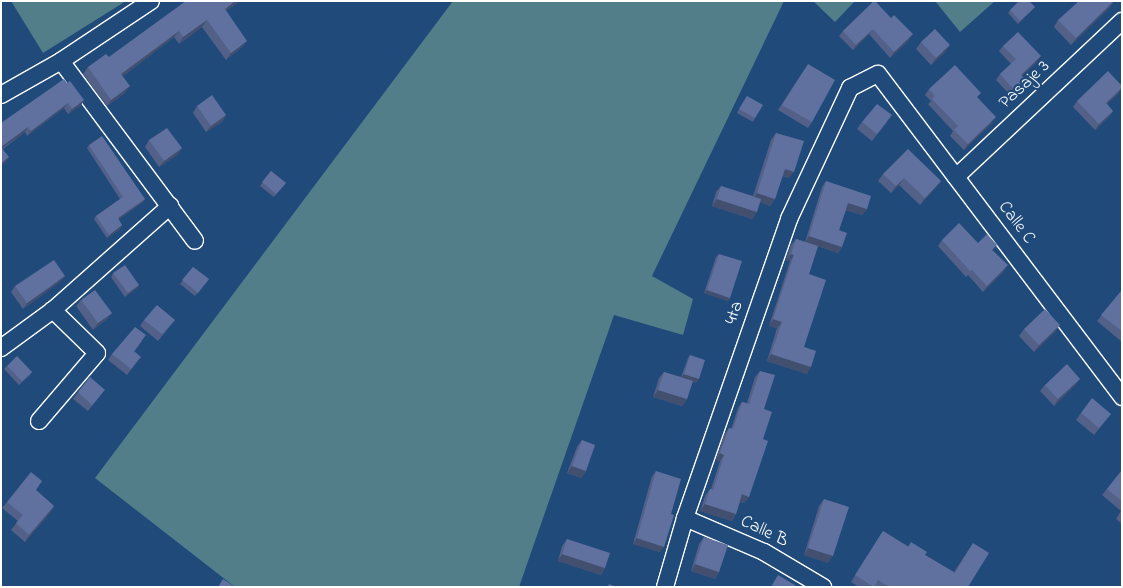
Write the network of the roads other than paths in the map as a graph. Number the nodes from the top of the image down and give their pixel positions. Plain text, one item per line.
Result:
1 (151, 1) edge
2 (1122, 21) edge
3 (61, 61) junction
4 (878, 74) joint
5 (1, 95) edge
6 (956, 178) junction
7 (170, 206) junction
8 (195, 241) dead end
9 (52, 310) junction
10 (1, 348) edge
11 (1122, 397) edge
12 (38, 422) dead end
13 (685, 518) junction
14 (665, 587) edge
15 (823, 587) edge

1 - 3 street
2 - 6 street, Pasaje 3
3 - 5 street
3 - 7 street
4 - 6 street, Calle C
4 - 13 street, 4ta
6 - 11 street, Calle C
7 - 8 street
7 - 9 street
9 - 10 street
9 - 12 street
13 - 14 street, 4ta
13 - 15 street, Calle B

